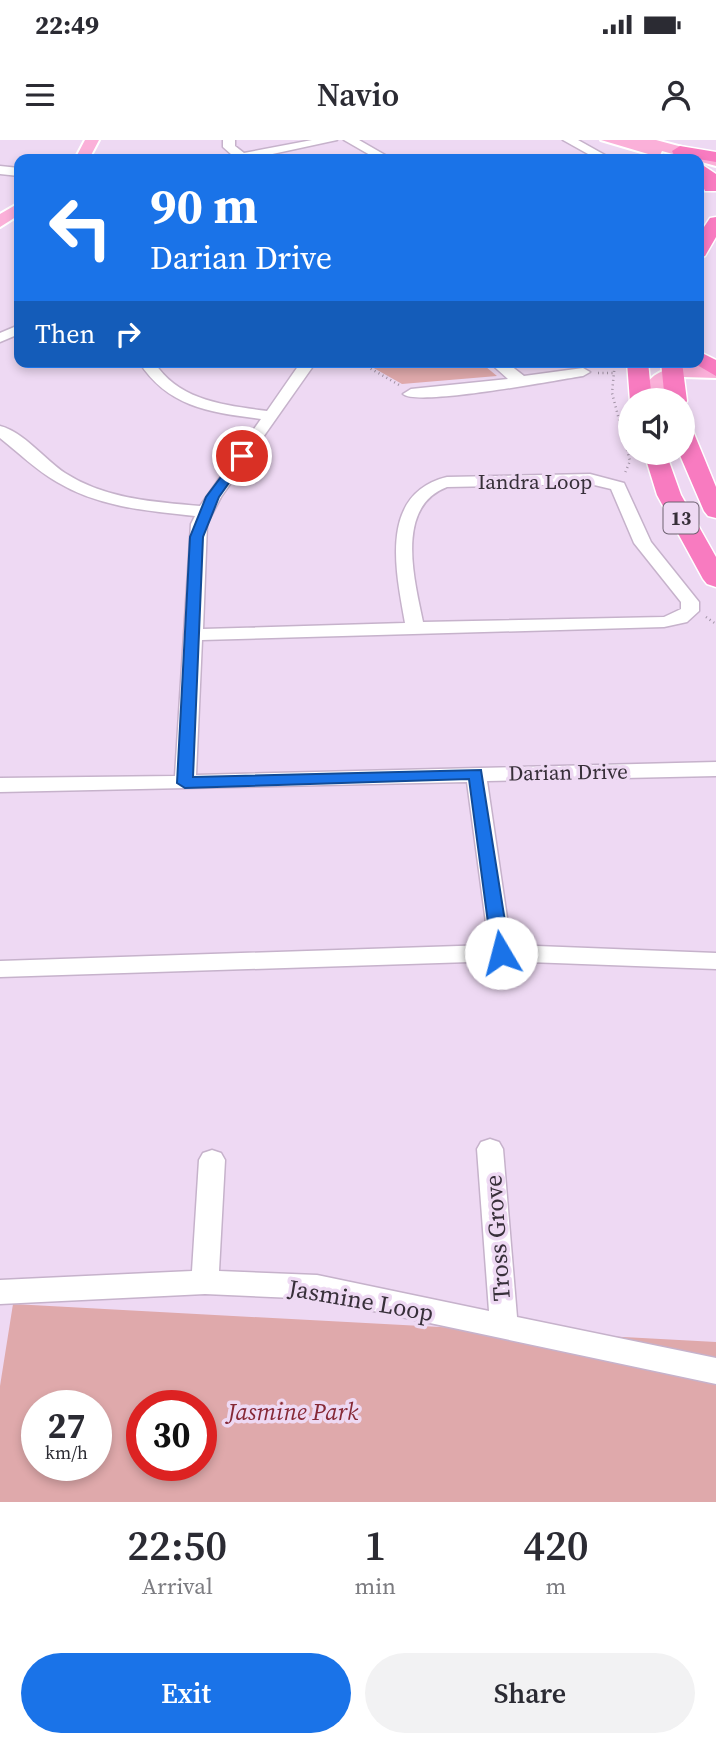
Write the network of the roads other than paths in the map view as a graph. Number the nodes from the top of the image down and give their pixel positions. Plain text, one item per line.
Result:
1 (331, 140) edge
2 (350, 140) edge
3 (569, 140) edge
4 (608, 140) edge
5 (639, 140) edge
6 (256, 154) edge
7 (377, 154) edge
8 (596, 154) edge
9 (677, 154) edge
10 (679, 154) edge
11 (704, 170) edge
12 (708, 190) edge
13 (716, 222) edge
14 (704, 242) edge
15 (150, 368) edge
16 (305, 368) edge
17 (504, 368) edge
18 (638, 368) edge
19 (671, 368) edge
20 (716, 371) edge
21 (583, 372) dead end
22 (716, 378) edge
23 (519, 380) junction
24 (640, 388) edge
25 (657, 388) edge
26 (674, 388) edge
27 (411, 394) road end
28 (272, 416) junction
29 (0, 431) edge
30 (695, 462) edge
31 (660, 465) edge
32 (716, 511) edge
33 (204, 512) junction
34 (716, 579) edge
35 (415, 628) junction
36 (192, 635) junction
37 (716, 769) edge
38 (476, 774) junction
39 (185, 783) junction
40 (0, 785) edge
41 (501, 953) junction
42 (716, 961) edge
43 (0, 968) edge
44 (490, 1149) dead end
45 (212, 1160) dead end
46 (205, 1282) junction
47 (0, 1292) edge
48 (504, 1326) junction
49 (716, 1371) edge

1 - 6 street
2 - 7 street
3 - 8 street
4 - 9 main road
5 - 10 main road
11 - 12 highway
13 - 14 highway
15 - 28 street
16 - 28 street
17 - 23 street
18 - 24 highway
19 - 20 main road
19 - 22 main road
19 - 25 main road
19 - 26 highway
21 - 23 street
23 - 27 street
28 - 33 street
29 - 33 street
30 - 32 highway, 13
31 - 34 highway, 13
33 - 36 street
35 - 35 street, Iandra Loop
35 - 36 street, Iandra Loop
36 - 39 street
37 - 38 street, Darian Drive
38 - 39 street, Darian Drive
38 - 41 street
39 - 40 street, Darian Drive
41 - 42 street
41 - 43 street
44 - 48 street, Tross Grove
45 - 46 street
46 - 47 street, Jasmine Loop
46 - 48 street, Jasmine Loop
48 - 49 street, Jasmine Loop

